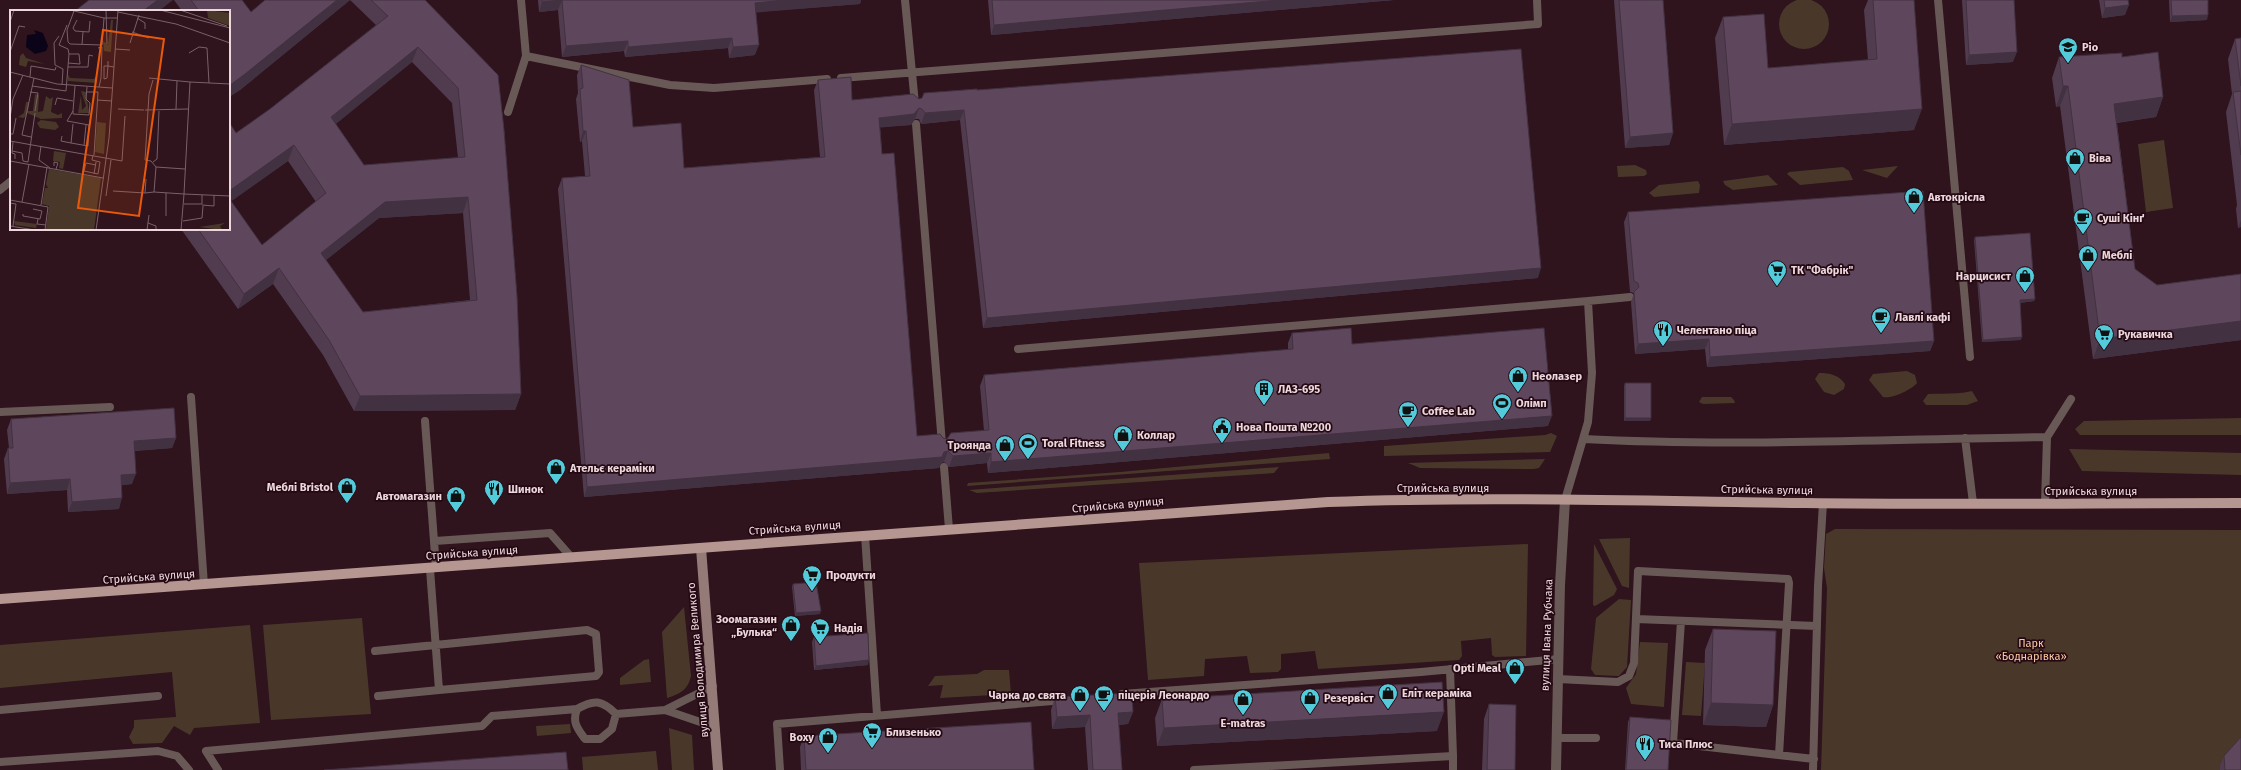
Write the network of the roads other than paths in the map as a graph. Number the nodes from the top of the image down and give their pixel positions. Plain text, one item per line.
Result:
1 (521, 0) edge
2 (905, 0) edge
3 (1537, 0) edge
4 (1938, 0) edge
5 (526, 56) junction
6 (912, 73) junction
7 (915, 104) edge
8 (508, 112) dead end
9 (916, 124) edge
10 (10, 182) edge
11 (0, 190) edge
12 (1630, 297) dead end
13 (1588, 300) junction
14 (1018, 349) dead end
15 (1970, 358) dead end
16 (191, 397) dead end
17 (2071, 399) dead end
18 (110, 407) dead end
19 (0, 412) edge
20 (425, 421) edge
21 (2046, 437) junction
22 (1965, 438) junction
23 (1583, 439) junction
24 (942, 444) edge
25 (944, 467) edge
26 (1565, 500) junction
27 (1823, 503) junction
28 (1973, 503) junction
29 (2045, 503) junction
30 (2241, 503) edge
31 (949, 529) junction
32 (865, 535) junction
33 (434, 541) junction
34 (701, 548) junction
35 (572, 558) junction
36 (433, 568) junction
37 (204, 585) junction
38 (0, 600) edge
39 (1636, 619) junction
40 (1681, 621) junction
41 (1786, 625) junction
42 (1817, 626) junction
43 (435, 646) junction
44 (375, 651) dead end
45 (1559, 659) junction
46 (1450, 669) junction
47 (1558, 679) junction
48 (713, 686) junction
49 (439, 690) junction
50 (1112, 695) edge
51 (158, 696) dead end
52 (378, 696) dead end
53 (1075, 699) edge
54 (577, 709) junction
55 (0, 710) edge
56 (665, 710) junction
57 (616, 714) junction
58 (877, 715) junction
59 (716, 727) junction
60 (1557, 738) junction
61 (1596, 738) dead end
62 (1779, 755) junction
63 (1453, 756) junction
64 (1814, 759) junction
65 (0, 762) edge
66 (189, 770) edge
67 (218, 770) edge
68 (718, 770) edge
69 (780, 770) edge
70 (1194, 770) edge
71 (1453, 770) edge
72 (1556, 770) edge
73 (1813, 770) edge

1 - 5 lane
2 - 6 lane
3 - 6 lane
4 - 15 lane
5 - 6 lane
5 - 8 lane
6 - 7 lane
9 - 24 lane
10 - 11 lane
12 - 13 lane
13 - 14 lane
13 - 23 lane
16 - 37 lane
17 - 21 lane
18 - 19 lane
20 - 33 lane
21 - 22 lane
21 - 29 lane
22 - 23 lane
22 - 28 lane
23 - 26 lane
25 - 31 lane
26 - 27 main road, Стрийська вулиця
26 - 31 main road, Стрийська вулиця
26 - 45 street, вулиця Івана Рубчака
27 - 28 main road, Стрийська вулиця
27 - 42 lane
28 - 29 main road, Стрийська вулиця
29 - 30 main road, Стрийська вулиця
31 - 32 main road, Стрийська вулиця
32 - 34 main road, Стрийська вулиця
32 - 58 lane
33 - 35 lane
33 - 36 lane
34 - 35 main road, Стрийська вулиця
34 - 48 main road, вулиця Володимира Великого
35 - 36 main road, Стрийська вулиця
36 - 37 main road, Стрийська вулиця
36 - 43 lane
37 - 38 main road, Стрийська вулиця
39 - 40 lane
39 - 41 lane
39 - 47 lane
40 - 41 lane
40 - 62 lane
41 - 42 lane
41 - 62 lane
42 - 64 lane
43 - 44 lane
43 - 49 lane
43 - 49 lane
45 - 46 lane
45 - 47 street, вулиця Івана Рубчака
46 - 50 lane
46 - 63 lane
47 - 60 street, вулиця Івана Рубчака
48 - 56 lane
48 - 59 main road, вулиця Володимира Великого
49 - 52 lane
51 - 55 lane
53 - 58 lane
54 - 57 lane
54 - 57 lane
54 - 67 lane
56 - 57 lane
56 - 59 lane
58 - 69 lane
59 - 68 main road, вулиця Володимира Великого
60 - 61 lane
60 - 72 street, вулиця Івана Рубчака
62 - 64 lane
63 - 70 lane
63 - 71 lane
64 - 73 lane
65 - 66 lane

